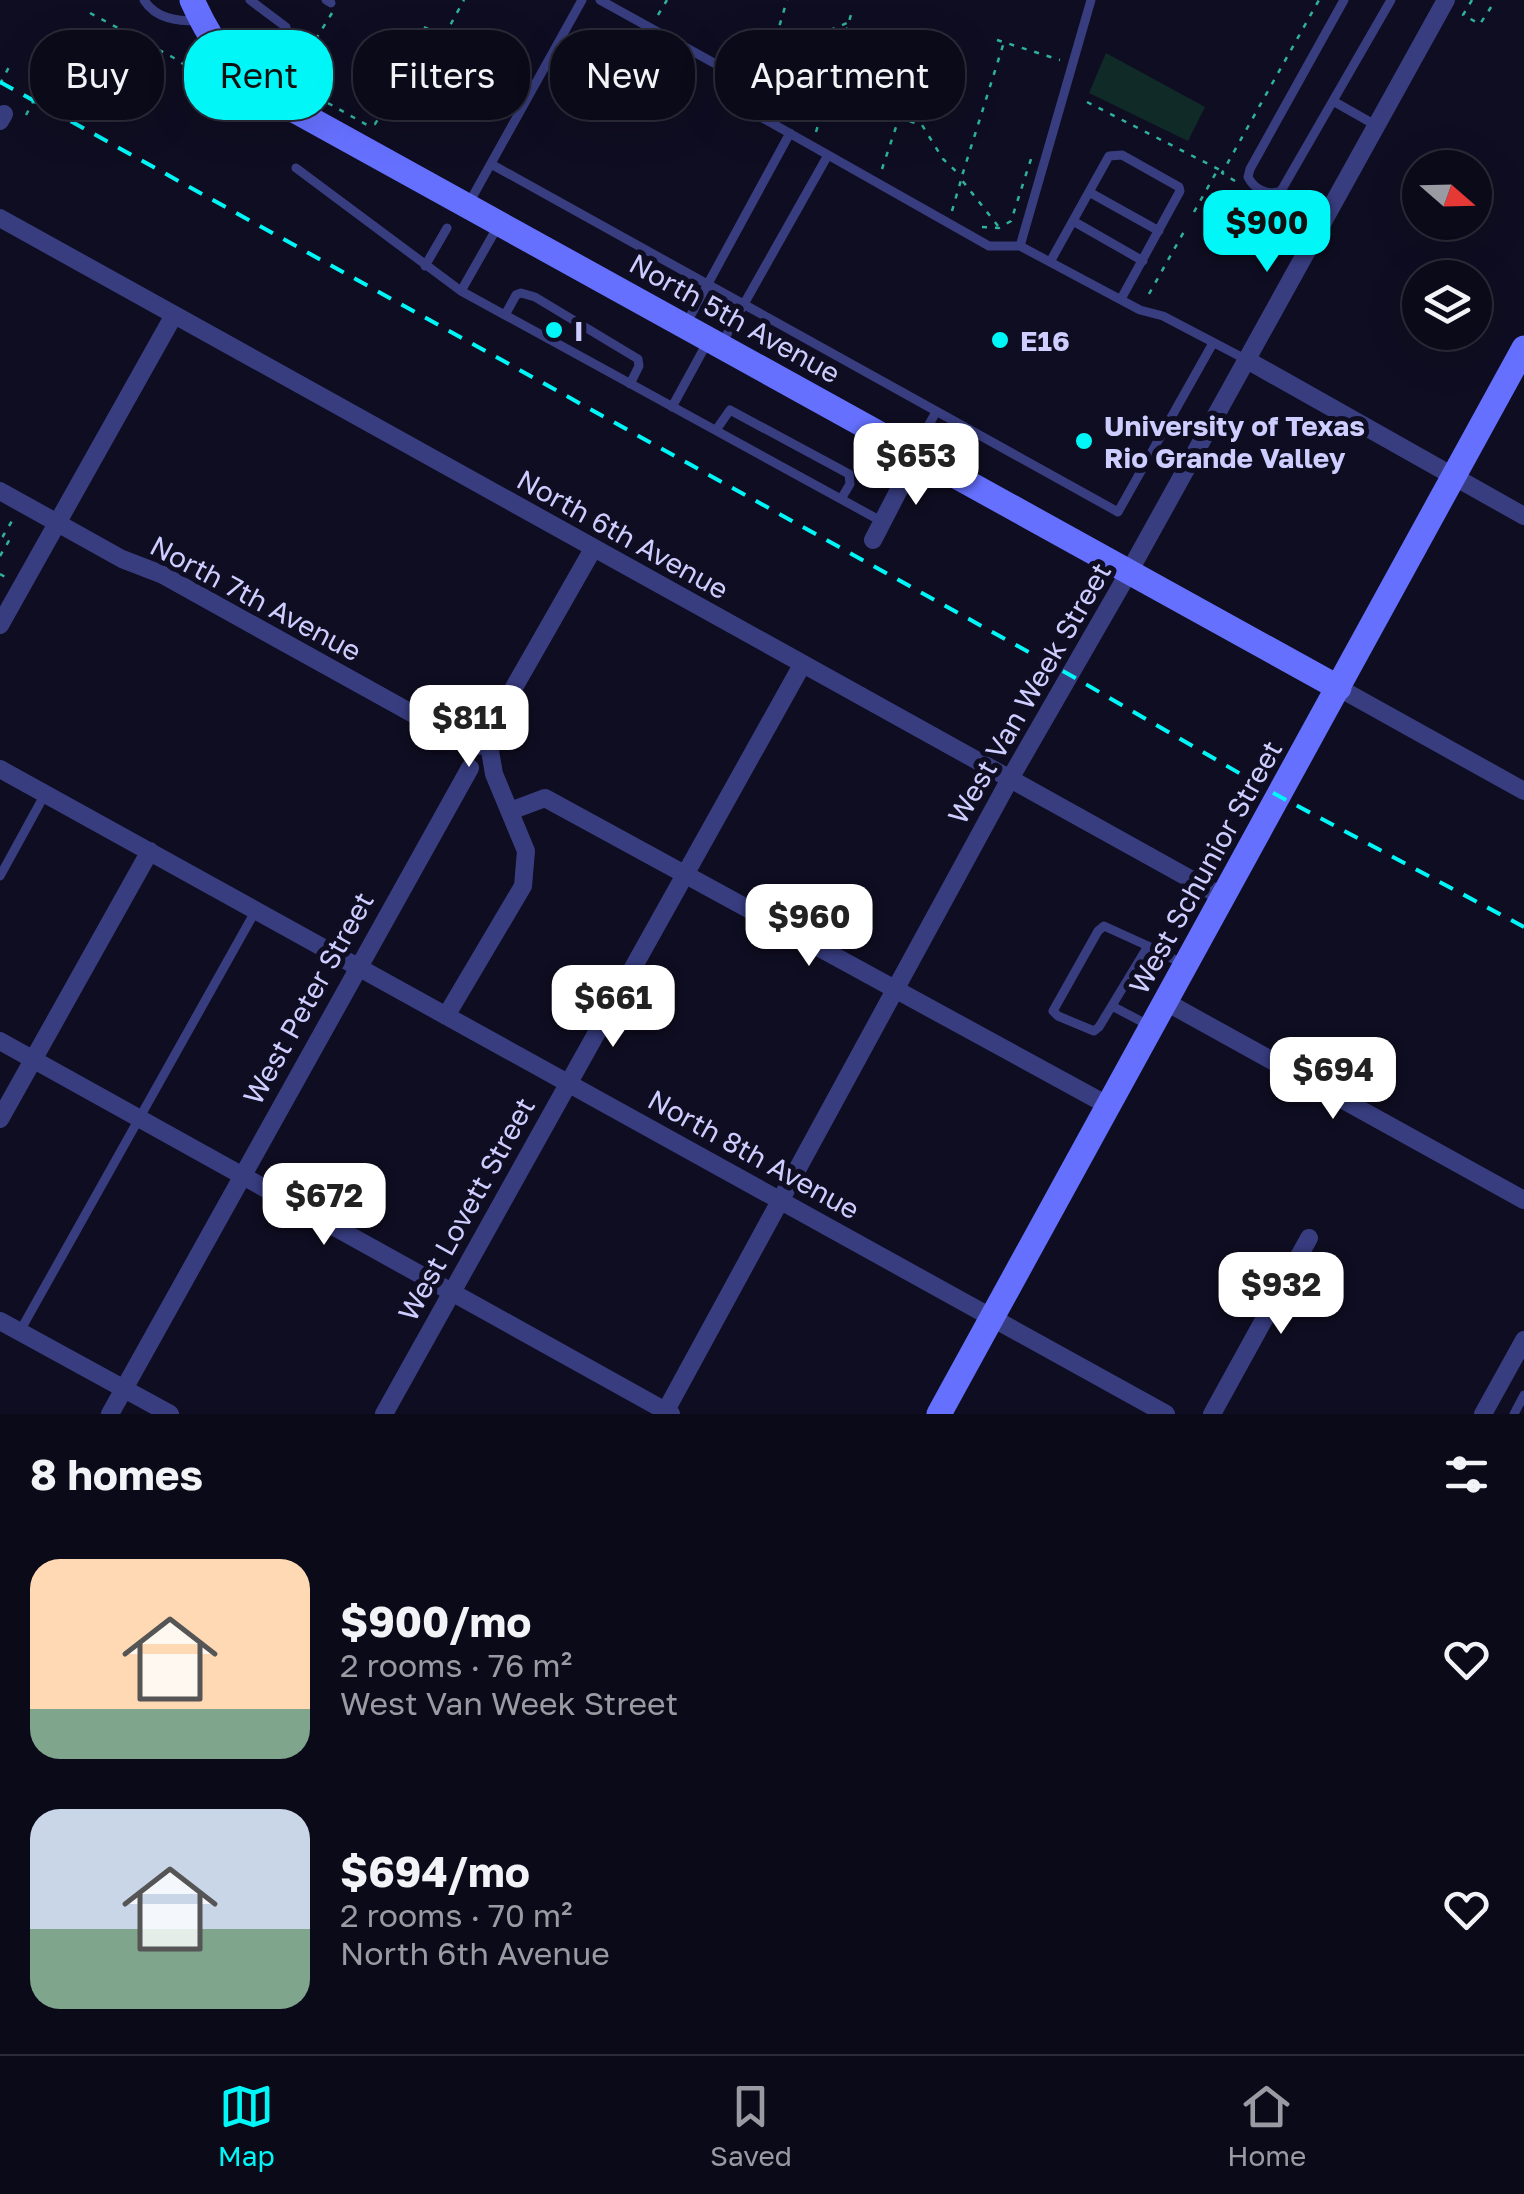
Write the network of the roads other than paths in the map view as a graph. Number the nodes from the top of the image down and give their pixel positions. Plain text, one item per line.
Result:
1 (144, 0) edge
2 (250, 0) edge
3 (582, 0) edge
4 (600, 0) edge
5 (1091, 0) edge
6 (1344, 0) edge
7 (1391, 0) edge
8 (1446, 0) edge
9 (197, 11) edge
10 (286, 30) edge
11 (1332, 101) junction
12 (312, 120) edge
13 (1377, 126) junction
14 (790, 133) junction
15 (828, 155) junction
16 (491, 164) junction
17 (296, 168) dead end
18 (1089, 192) junction
19 (468, 206) junction
20 (0, 218) edge
21 (1073, 222) junction
22 (500, 223) junction
23 (447, 228) dead end
24 (1160, 231) junction
25 (1020, 246) junction
26 (1143, 261) junction
27 (1050, 262) junction
28 (425, 266) junction
29 (706, 285) junction
30 (461, 291) junction
31 (1121, 300) junction
32 (743, 305) junction
33 (174, 315) junction
34 (505, 315) junction
35 (685, 325) junction
36 (715, 342) junction
37 (1213, 342) junction
38 (1524, 348) edge
39 (1247, 360) junction
40 (630, 384) junction
41 (672, 407) junction
42 (936, 412) junction
43 (716, 430) junction
44 (916, 452) junction
45 (1455, 476) junction
46 (0, 490) edge
47 (841, 499) junction
48 (1524, 516) edge
49 (882, 522) junction
50 (60, 524) junction
51 (872, 540) dead end
52 (592, 549) junction
53 (1129, 572) junction
54 (0, 626) edge
55 (802, 664) junction
56 (1339, 688) junction
57 (489, 745) junction
58 (470, 768) dead end
59 (0, 769) edge
60 (1011, 777) junction
61 (1524, 790) edge
62 (46, 794) junction
63 (510, 812) junction
64 (150, 851) junction
65 (683, 874) junction
66 (0, 876) edge
67 (1221, 896) junction
68 (256, 910) junction
69 (1148, 946) junction
70 (1184, 964) junction
71 (356, 966) junction
72 (897, 988) junction
73 (1166, 1002) junction
74 (1112, 1006) junction
75 (446, 1016) junction
76 (1152, 1027) junction
77 (0, 1041) edge
78 (33, 1060) junction
79 (567, 1083) junction
80 (1110, 1106) junction
81 (0, 1119) edge
82 (140, 1120) junction
83 (241, 1176) junction
84 (780, 1200) junction
85 (1524, 1200) edge
86 (1309, 1238) dead end
87 (452, 1291) junction
88 (993, 1316) junction
89 (0, 1321) edge
90 (19, 1332) junction
91 (1524, 1340) edge
92 (124, 1389) junction
93 (1524, 1395) edge
94 (667, 1413) edge
95 (110, 1414) edge
96 (170, 1414) edge
97 (384, 1414) edge
98 (939, 1414) edge
99 (1166, 1414) edge
100 (1212, 1414) edge
101 (1483, 1414) edge
102 (1514, 1414) edge

1 - 9 lane
2 - 10 lane
3 - 16 lane
4 - 14 lane
5 - 25 lane
6 - 11 lane
7 - 11 lane
8 - 13 street, West Van Week Street
11 - 13 lane
12 - 19 street, North 5th Avenue
13 - 39 street, West Van Week Street
14 - 15 lane
14 - 29 lane
15 - 25 lane
15 - 32 lane
16 - 19 lane
16 - 29 lane
17 - 28 lane
18 - 21 lane
18 - 24 lane
18 - 24 lane
19 - 22 street, North 5th Avenue
20 - 33 street, North 6th Avenue
21 - 26 lane
21 - 27 lane
22 - 30 lane
22 - 35 street, North 5th Avenue
23 - 28 lane
24 - 26 lane
25 - 27 lane
26 - 31 lane
27 - 31 lane
28 - 30 lane
29 - 32 lane
29 - 35 lane
30 - 34 lane
31 - 37 lane
32 - 36 lane
32 - 42 lane
33 - 50 street
33 - 52 street, North 6th Avenue
34 - 40 lane
34 - 40 lane
35 - 36 street, North 5th Avenue
36 - 41 lane
36 - 44 street, North 5th Avenue
37 - 39 lane
37 - 42 lane
38 - 45 street, West Schunior Street
39 - 45 street
39 - 53 street, West Van Week Street
40 - 41 lane
41 - 43 lane
42 - 44 lane
43 - 47 lane
43 - 47 lane
44 - 49 street
44 - 53 street, North 5th Avenue
45 - 48 street
45 - 56 street, West Schunior Street
46 - 50 street, North 7th Avenue
47 - 49 lane
49 - 51 street
50 - 54 street
50 - 57 street, North 7th Avenue
52 - 55 street, North 6th Avenue
52 - 57 street
53 - 56 street, North 5th Avenue
53 - 60 street, West Van Week Street
55 - 60 street, North 6th Avenue
55 - 65 street, West Lovett Street
56 - 61 street, North 5th Avenue
56 - 67 street, West Schunior Street
57 - 63 street
58 - 71 street, West Peter Street
59 - 62 street, North 8th Avenue
60 - 67 street, North 6th Avenue
60 - 72 street, West Van Week Street
62 - 64 street, North 8th Avenue
62 - 66 lane
63 - 65 street
63 - 75 street
64 - 68 street, North 8th Avenue
64 - 78 street
65 - 72 street
65 - 79 street, West Lovett Street
67 - 70 street, West Schunior Street
68 - 71 street, North 8th Avenue
68 - 82 lane
69 - 70 lane
69 - 74 lane
69 - 74 lane
70 - 73 street, West Schunior Street
71 - 75 street, North 8th Avenue
71 - 83 street, West Peter Street
72 - 80 street
72 - 84 street, West Van Week Street
73 - 76 street, West Schunior Street
73 - 85 street
74 - 76 lane
75 - 79 street, North 8th Avenue
76 - 80 street, West Schunior Street
77 - 78 street
78 - 81 street
78 - 82 street
79 - 84 street, North 8th Avenue
79 - 87 street, West Lovett Street
80 - 88 street, West Schunior Street
82 - 83 street
82 - 90 lane
83 - 87 street
83 - 92 street, West Peter Street
84 - 88 street, North 8th Avenue
84 - 94 street, West Van Week Street
86 - 100 street
87 - 94 street
87 - 97 street, West Lovett Street
88 - 98 street, West Schunior Street
88 - 99 street, North 8th Avenue
89 - 90 street
90 - 92 street
91 - 101 street
92 - 95 street, West Peter Street
92 - 96 street
93 - 102 lane

